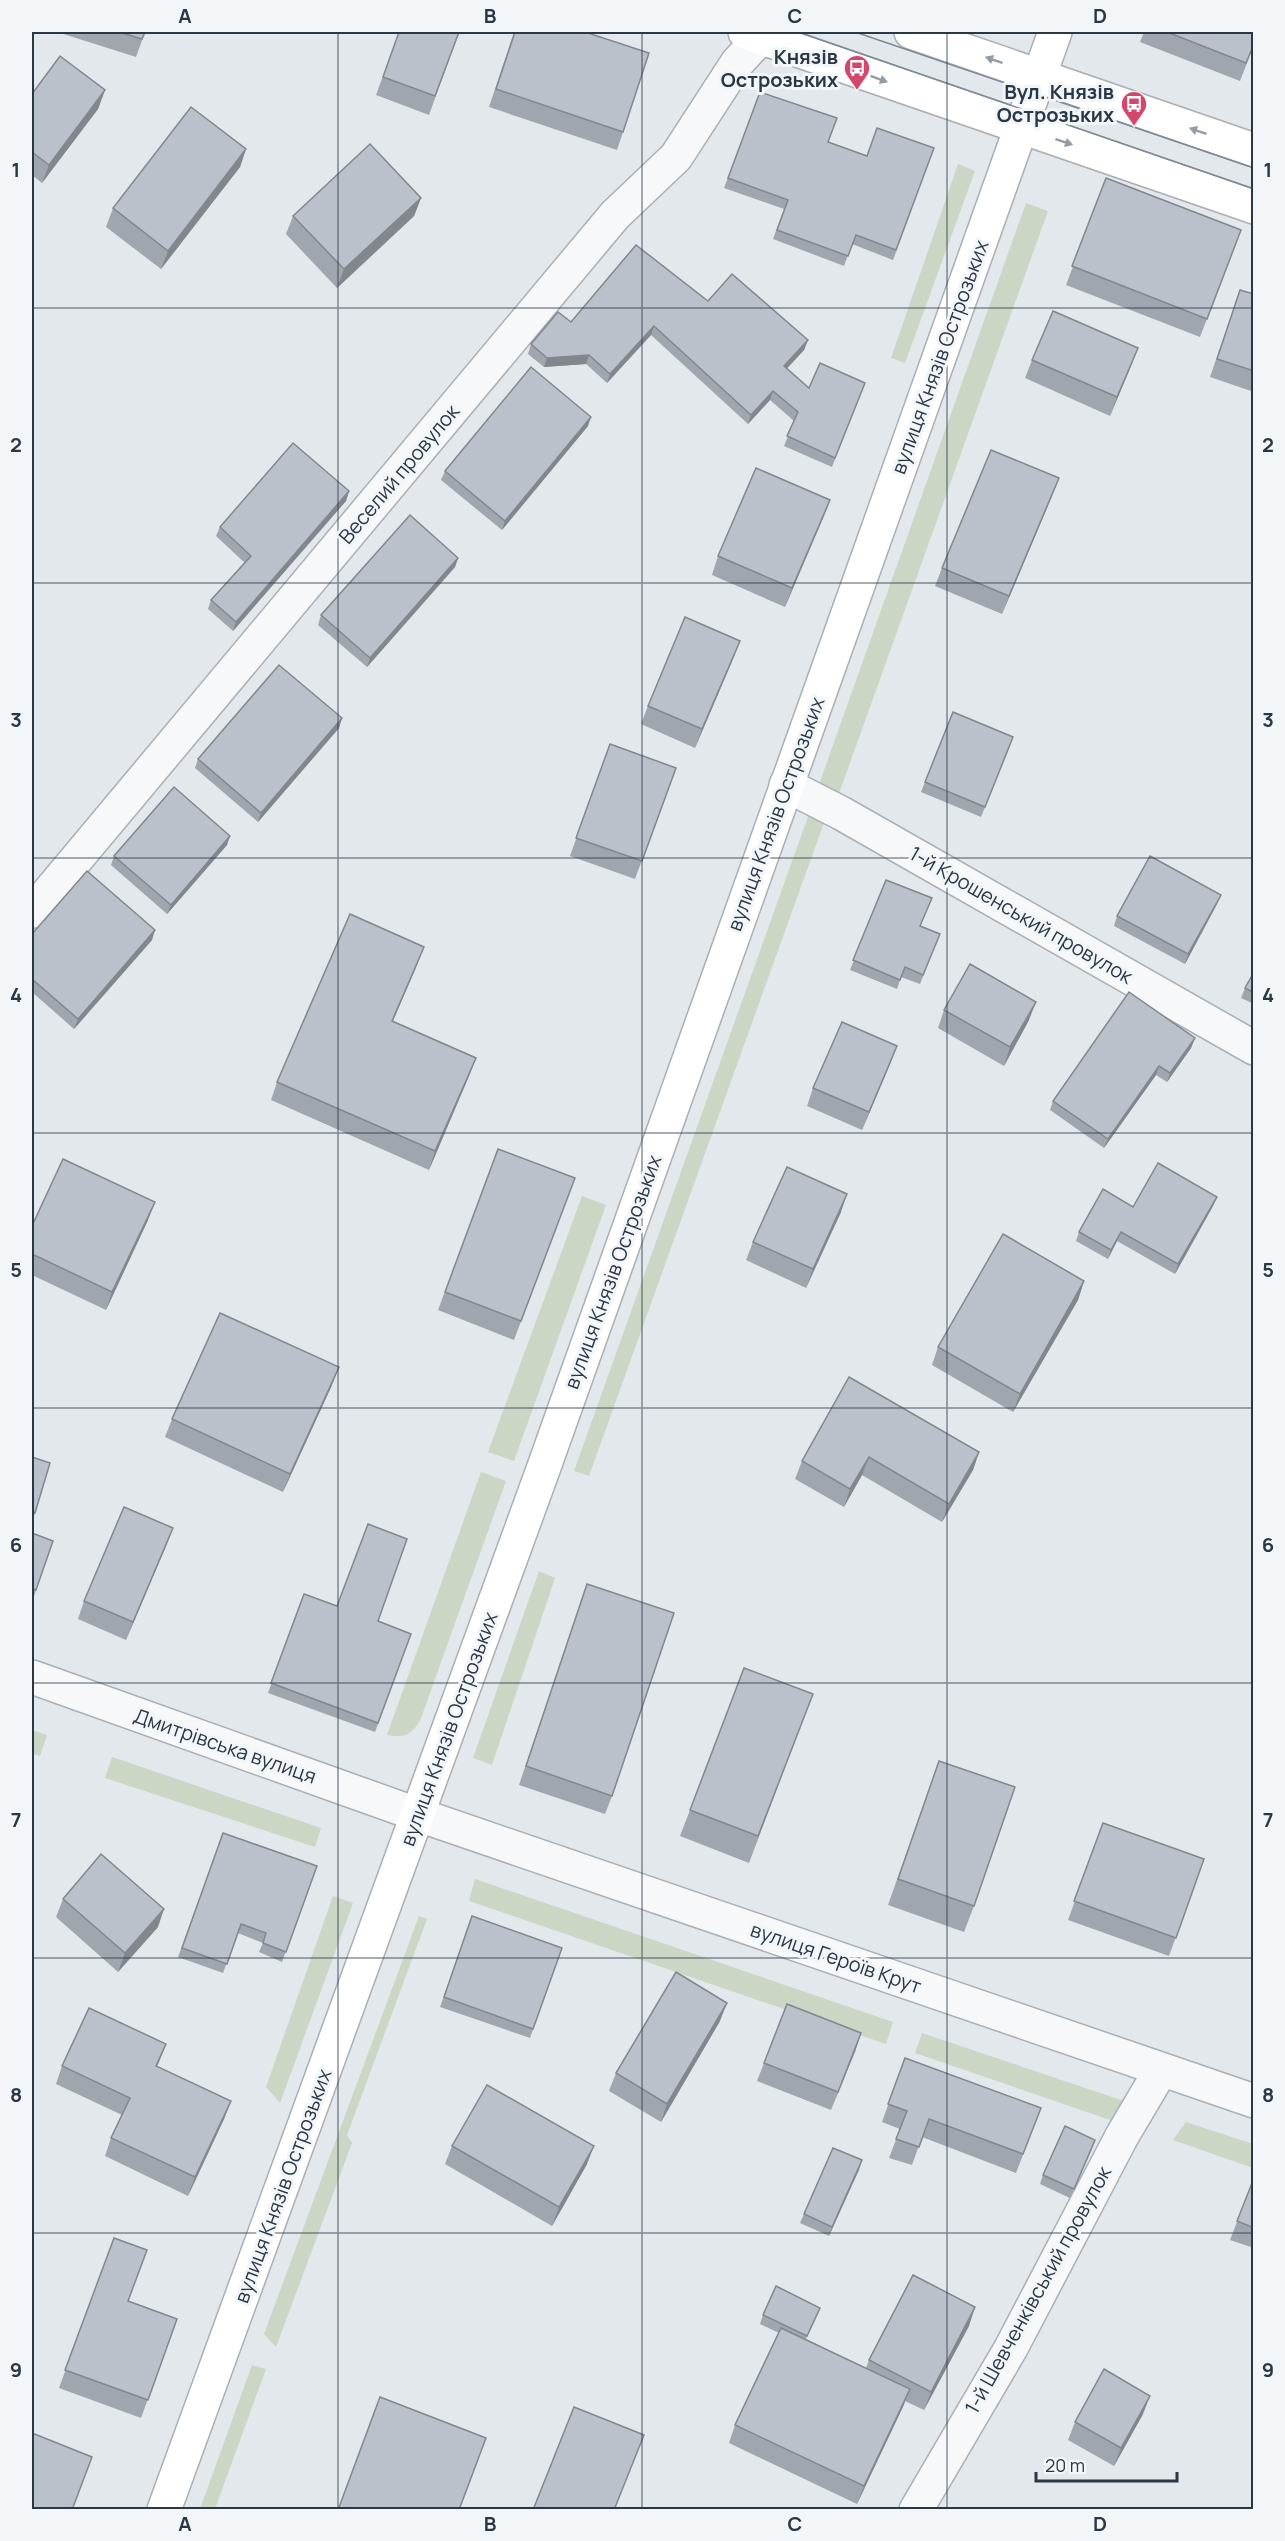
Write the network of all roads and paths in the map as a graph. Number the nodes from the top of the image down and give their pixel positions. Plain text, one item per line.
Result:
1 (911, 32) edge
2 (1055, 32) edge
3 (753, 34) edge
4 (1040, 76) junction
5 (1022, 129) junction
6 (1254, 150) edge
7 (1254, 207) edge
8 (786, 785) junction
9 (33, 911) dead end
10 (1254, 1048) edge
11 (32, 1677) edge
12 (418, 1815) junction
13 (1161, 2070) junction
14 (1254, 2101) edge
15 (164, 2510) edge
16 (916, 2510) edge

4 -> 1 street
2 - 4 street, вулиця Князів Острозьких
3 -> 5 street
3 - 9 street, Веселий провулок
4 - 5 street, вулиця Князів Острозьких
6 -> 4 street
5 -> 7 street
5 - 8 street, вулиця Князів Острозьких
8 - 10 street, 1-й Крошенський провулок
8 - 12 street, вулиця Князів Острозьких
11 - 12 street, Дмитрівська вулиця
12 - 13 street, вулиця Героїв Крут
12 - 15 street, вулиця Князів Острозьких
13 - 14 street, вулиця Героїв Крут
13 - 16 street, 1-й Шевченківський провулок

